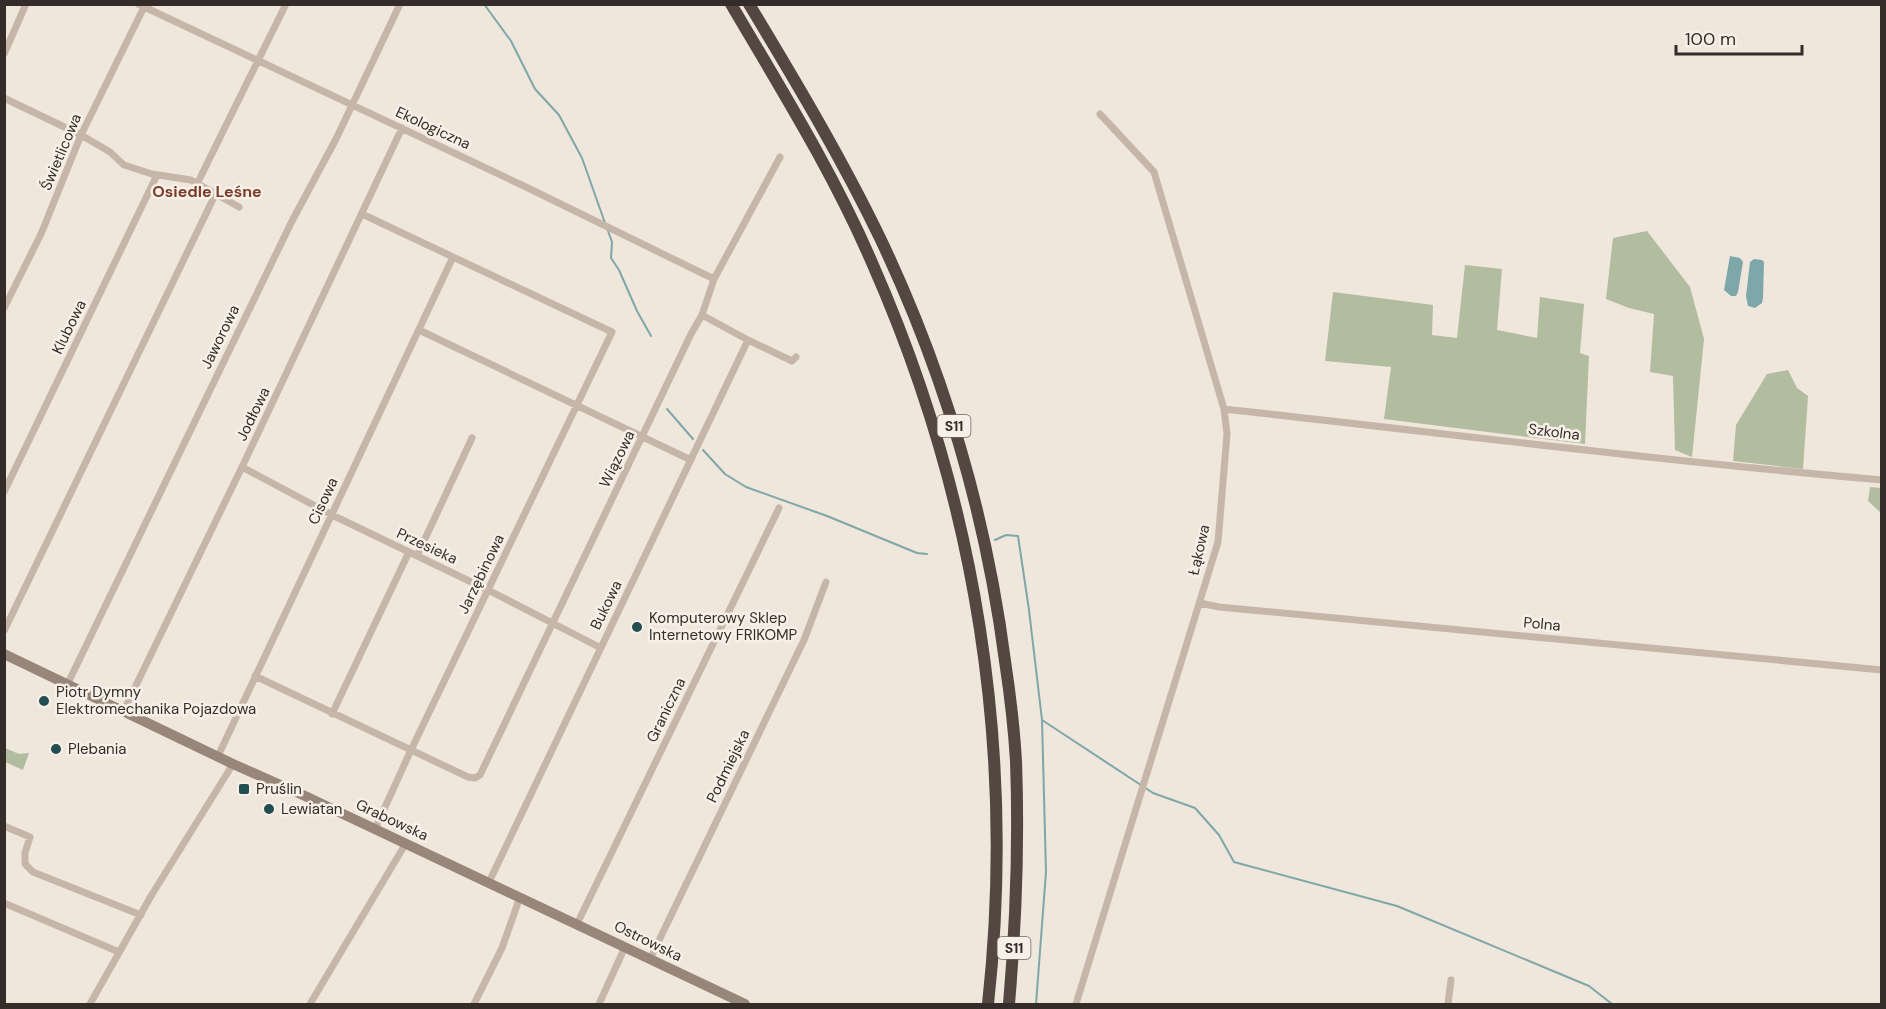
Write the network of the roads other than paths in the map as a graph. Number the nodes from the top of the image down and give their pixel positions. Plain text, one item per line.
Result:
1 (26, 4) edge
2 (286, 4) edge
3 (400, 4) edge
4 (731, 4) edge
5 (749, 4) edge
6 (141, 6) edge
7 (4, 54) edge
8 (258, 60) junction
9 (4, 98) edge
10 (352, 105) junction
11 (1100, 114) dead end
12 (402, 128) junction
13 (81, 135) junction
14 (780, 157) dead end
15 (157, 175) junction
16 (197, 184) junction
17 (216, 193) junction
18 (239, 207) dead end
19 (362, 214) junction
20 (453, 257) junction
21 (714, 279) junction
22 (4, 308) edge
23 (702, 315) junction
24 (419, 330) junction
25 (748, 340) junction
26 (796, 357) dead end
27 (578, 406) junction
28 (1224, 409) junction
29 (643, 436) junction
30 (472, 438) dead end
31 (691, 460) junction
32 (242, 467) junction
33 (1881, 480) edge
34 (4, 492) edge
35 (779, 508) dead end
36 (332, 515) junction
37 (413, 554) junction
38 (826, 582) dead end
39 (488, 590) junction
40 (1200, 603) junction
41 (552, 624) junction
42 (4, 631) edge
43 (601, 648) junction
44 (4, 654) edge
45 (1881, 670) edge
46 (255, 676) junction
47 (68, 683) junction
48 (124, 710) junction
49 (332, 714) junction
50 (411, 750) junction
51 (218, 756) junction
52 (233, 764) junction
53 (4, 826) edge
54 (375, 829) junction
55 (406, 843) junction
56 (489, 882) junction
57 (520, 897) junction
58 (4, 903) edge
59 (538, 906) joint
60 (141, 915) junction
61 (577, 924) junction
62 (625, 947) junction
63 (119, 952) junction
64 (650, 959) junction
65 (1450, 981) dead end
66 (90, 1005) edge
67 (310, 1005) edge
68 (474, 1005) edge
69 (599, 1005) edge
70 (745, 1005) edge
71 (988, 1005) edge
72 (1009, 1005) edge
73 (1076, 1005) edge
74 (1448, 1005) edge

1 - 7 street
2 - 8 street
3 - 10 street, Jaworowa
4 - 71 highway, S11
5 - 72 highway, S11
6 - 8 street, Ekologiczna
6 - 13 street, Świetlicowa
8 - 10 street, Ekologiczna
8 - 16 street
9 - 13 street
10 - 12 street, Ekologiczna
10 - 47 street, Jaworowa
11 - 28 street, Łąkowa
12 - 19 street, Jodłowa
12 - 21 street, Ekologiczna
13 - 15 street
13 - 22 street, Świetlicowa
14 - 21 street, Wiązowa
15 - 16 street
15 - 34 street, Klubowa
16 - 17 street
17 - 18 street
17 - 42 street
19 - 20 street
19 - 32 street, Jodłowa
20 - 24 street, Cisowa
20 - 27 street, Jarzębinowa
21 - 23 street, Wiązowa
23 - 25 street
23 - 29 street, Wiązowa
24 - 27 street
24 - 36 street, Cisowa
25 - 26 street
25 - 31 street, Bukowa
27 - 29 street
27 - 39 street, Jarzębinowa
28 - 33 street, Szkolna
28 - 40 street, Łąkowa
29 - 31 street
29 - 41 street, Wiązowa
30 - 37 street
31 - 43 street, Bukowa
32 - 36 street, Przesieka
32 - 48 street, Jodłowa
35 - 61 street, Graniczna
36 - 37 street, Przesieka
36 - 46 street, Cisowa
37 - 39 street, Przesieka
37 - 49 street
38 - 64 street, Podmiejska
39 - 41 street, Przesieka
39 - 50 street, Jarzębinowa
40 - 45 street, Polna
40 - 73 street, Łąkowa
41 - 43 street, Przesieka
41 - 50 street, Wiązowa
43 - 56 street, Bukowa
44 - 47 street, Grabowska
46 - 49 street
46 - 51 street, Cisowa
47 - 48 street, Grabowska
48 - 51 street, Grabowska
49 - 50 street
50 - 54 street, Jarzębinowa
51 - 52 street, Grabowska
52 - 54 street, Grabowska
52 - 60 street
53 - 60 street
54 - 55 street, Grabowska
55 - 56 street, Grabowska
55 - 67 street
56 - 57 street, Grabowska
57 - 59 street, Grabowska
57 - 68 street
58 - 63 street
59 - 61 street, Ostrowska
60 - 63 street
61 - 62 street, Ostrowska
62 - 64 street, Ostrowska
62 - 69 street
63 - 66 street
64 - 70 street, Ostrowska
65 - 74 street

